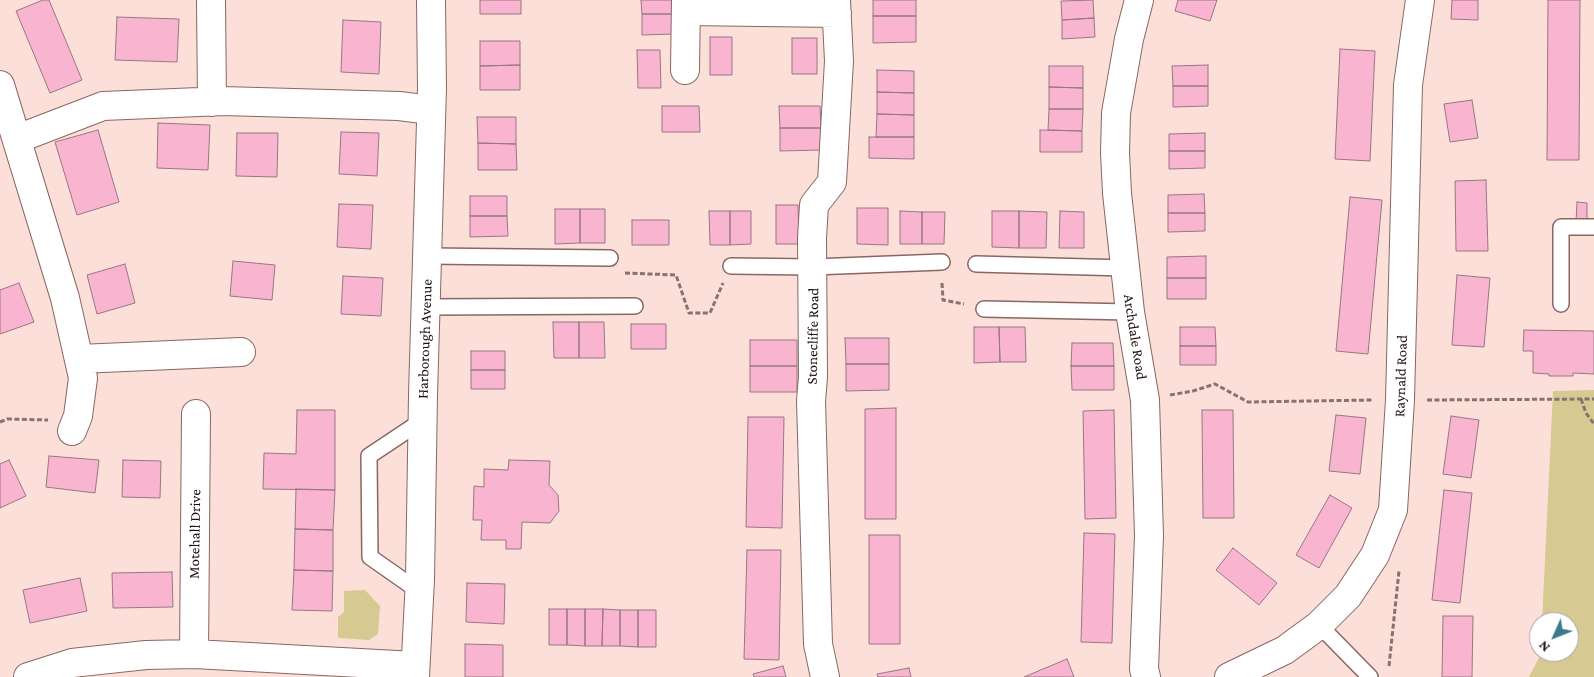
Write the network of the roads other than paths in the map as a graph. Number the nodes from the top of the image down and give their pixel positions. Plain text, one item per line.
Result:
1 (210, 0) edge
2 (431, 0) edge
3 (1139, 0) edge
4 (1420, 0) edge
5 (686, 6) edge
6 (836, 7) edge
7 (686, 70) dead end
8 (0, 84) edge
9 (212, 102) junction
10 (431, 110) junction
11 (17, 139) junction
12 (1594, 227) edge
13 (428, 256) junction
14 (610, 258) road end
15 (942, 262) road end
16 (976, 264) dead end
17 (731, 266) dead end
18 (813, 267) junction
19 (1126, 268) junction
20 (1561, 304) dead end
21 (635, 306) dead end
22 (425, 308) junction
23 (984, 309) road end
24 (1130, 312) junction
25 (241, 352) dead end
26 (79, 359) junction
27 (196, 414) dead end
28 (423, 420) junction
29 (74, 426) road end
30 (420, 592) junction
31 (1319, 625) junction
32 (194, 654) junction
33 (146, 666) edge
34 (415, 672) edge
35 (28, 677) edge
36 (826, 677) edge
37 (1146, 677) edge
38 (1229, 677) edge
39 (1370, 677) edge

1 - 9 street
2 - 10 street, Harborough Avenue
3 - 19 street, Archdale Road
4 - 31 street, Raynald Road
5 - 6 street
5 - 7 street
6 - 18 street, Stonecliffe Road
8 - 11 street
9 - 10 street
9 - 11 street
10 - 13 street, Harborough Avenue
11 - 26 street
12 - 20 lane
13 - 14 lane
13 - 22 street, Harborough Avenue
15 - 18 lane
16 - 19 lane
17 - 18 lane
18 - 36 street, Stonecliffe Road
19 - 24 street, Archdale Road
21 - 22 lane
22 - 28 street, Harborough Avenue
23 - 24 lane
24 - 37 street, Archdale Road
25 - 26 street
26 - 29 street
27 - 32 street, Motehall Drive
28 - 30 street, Harborough Avenue
28 - 30 lane
30 - 34 street, Harborough Avenue
31 - 38 street, Raynald Road
31 - 39 lane
32 - 33 street
32 - 34 street
33 - 35 street

